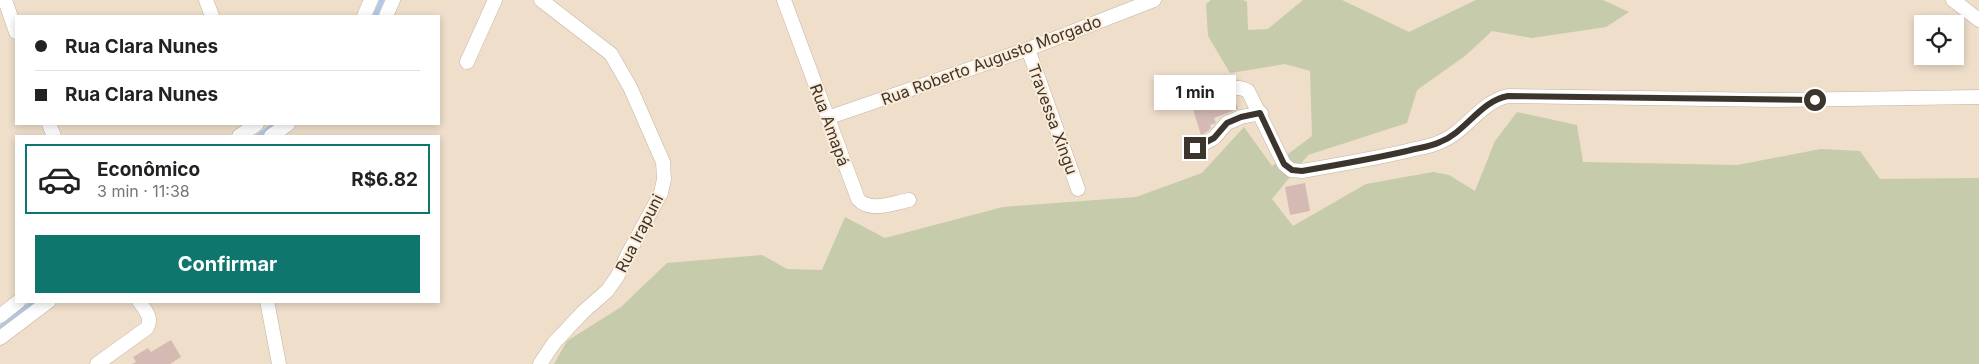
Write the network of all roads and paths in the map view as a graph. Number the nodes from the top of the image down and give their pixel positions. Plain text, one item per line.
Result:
1 (5, 0) edge
2 (206, 0) edge
3 (371, 0) edge
4 (393, 0) edge
5 (495, 0) edge
6 (541, 0) edge
7 (784, 0) edge
8 (1154, 0) edge
9 (1953, 0) edge
10 (212, 15) edge
11 (364, 15) edge
12 (386, 15) edge
13 (1979, 20) edge
14 (15, 29) edge
15 (1028, 50) junction
16 (467, 62) dead end
17 (1207, 93) dead end
18 (1979, 97) edge
19 (1260, 113) junction
20 (827, 118) junction
21 (287, 125) edge
22 (272, 135) edge
23 (1195, 148) dead end
24 (1078, 189) dead end
25 (909, 200) dead end
26 (16, 303) edge
27 (47, 303) edge
28 (139, 303) edge
29 (267, 303) edge
30 (0, 316) edge
31 (0, 338) edge
32 (97, 364) edge
33 (279, 364) edge
34 (540, 364) edge

1 - 14 street
2 - 10 street
3 - 11 street
4 - 12 street
5 - 16 street
6 - 34 street, Rua Irapuni
7 - 20 street, Rua Amapá
8 - 15 street, Rua Roberto Augusto Morgado
9 - 13 street
15 - 20 street, Rua Roberto Augusto Morgado
15 - 24 street, Travessa Xingu
17 - 19 street
18 - 19 street
19 - 23 street
20 - 25 street, Rua Amapá
21 - 22 street
26 - 30 street
27 - 31 street
28 - 32 street
29 - 33 street

